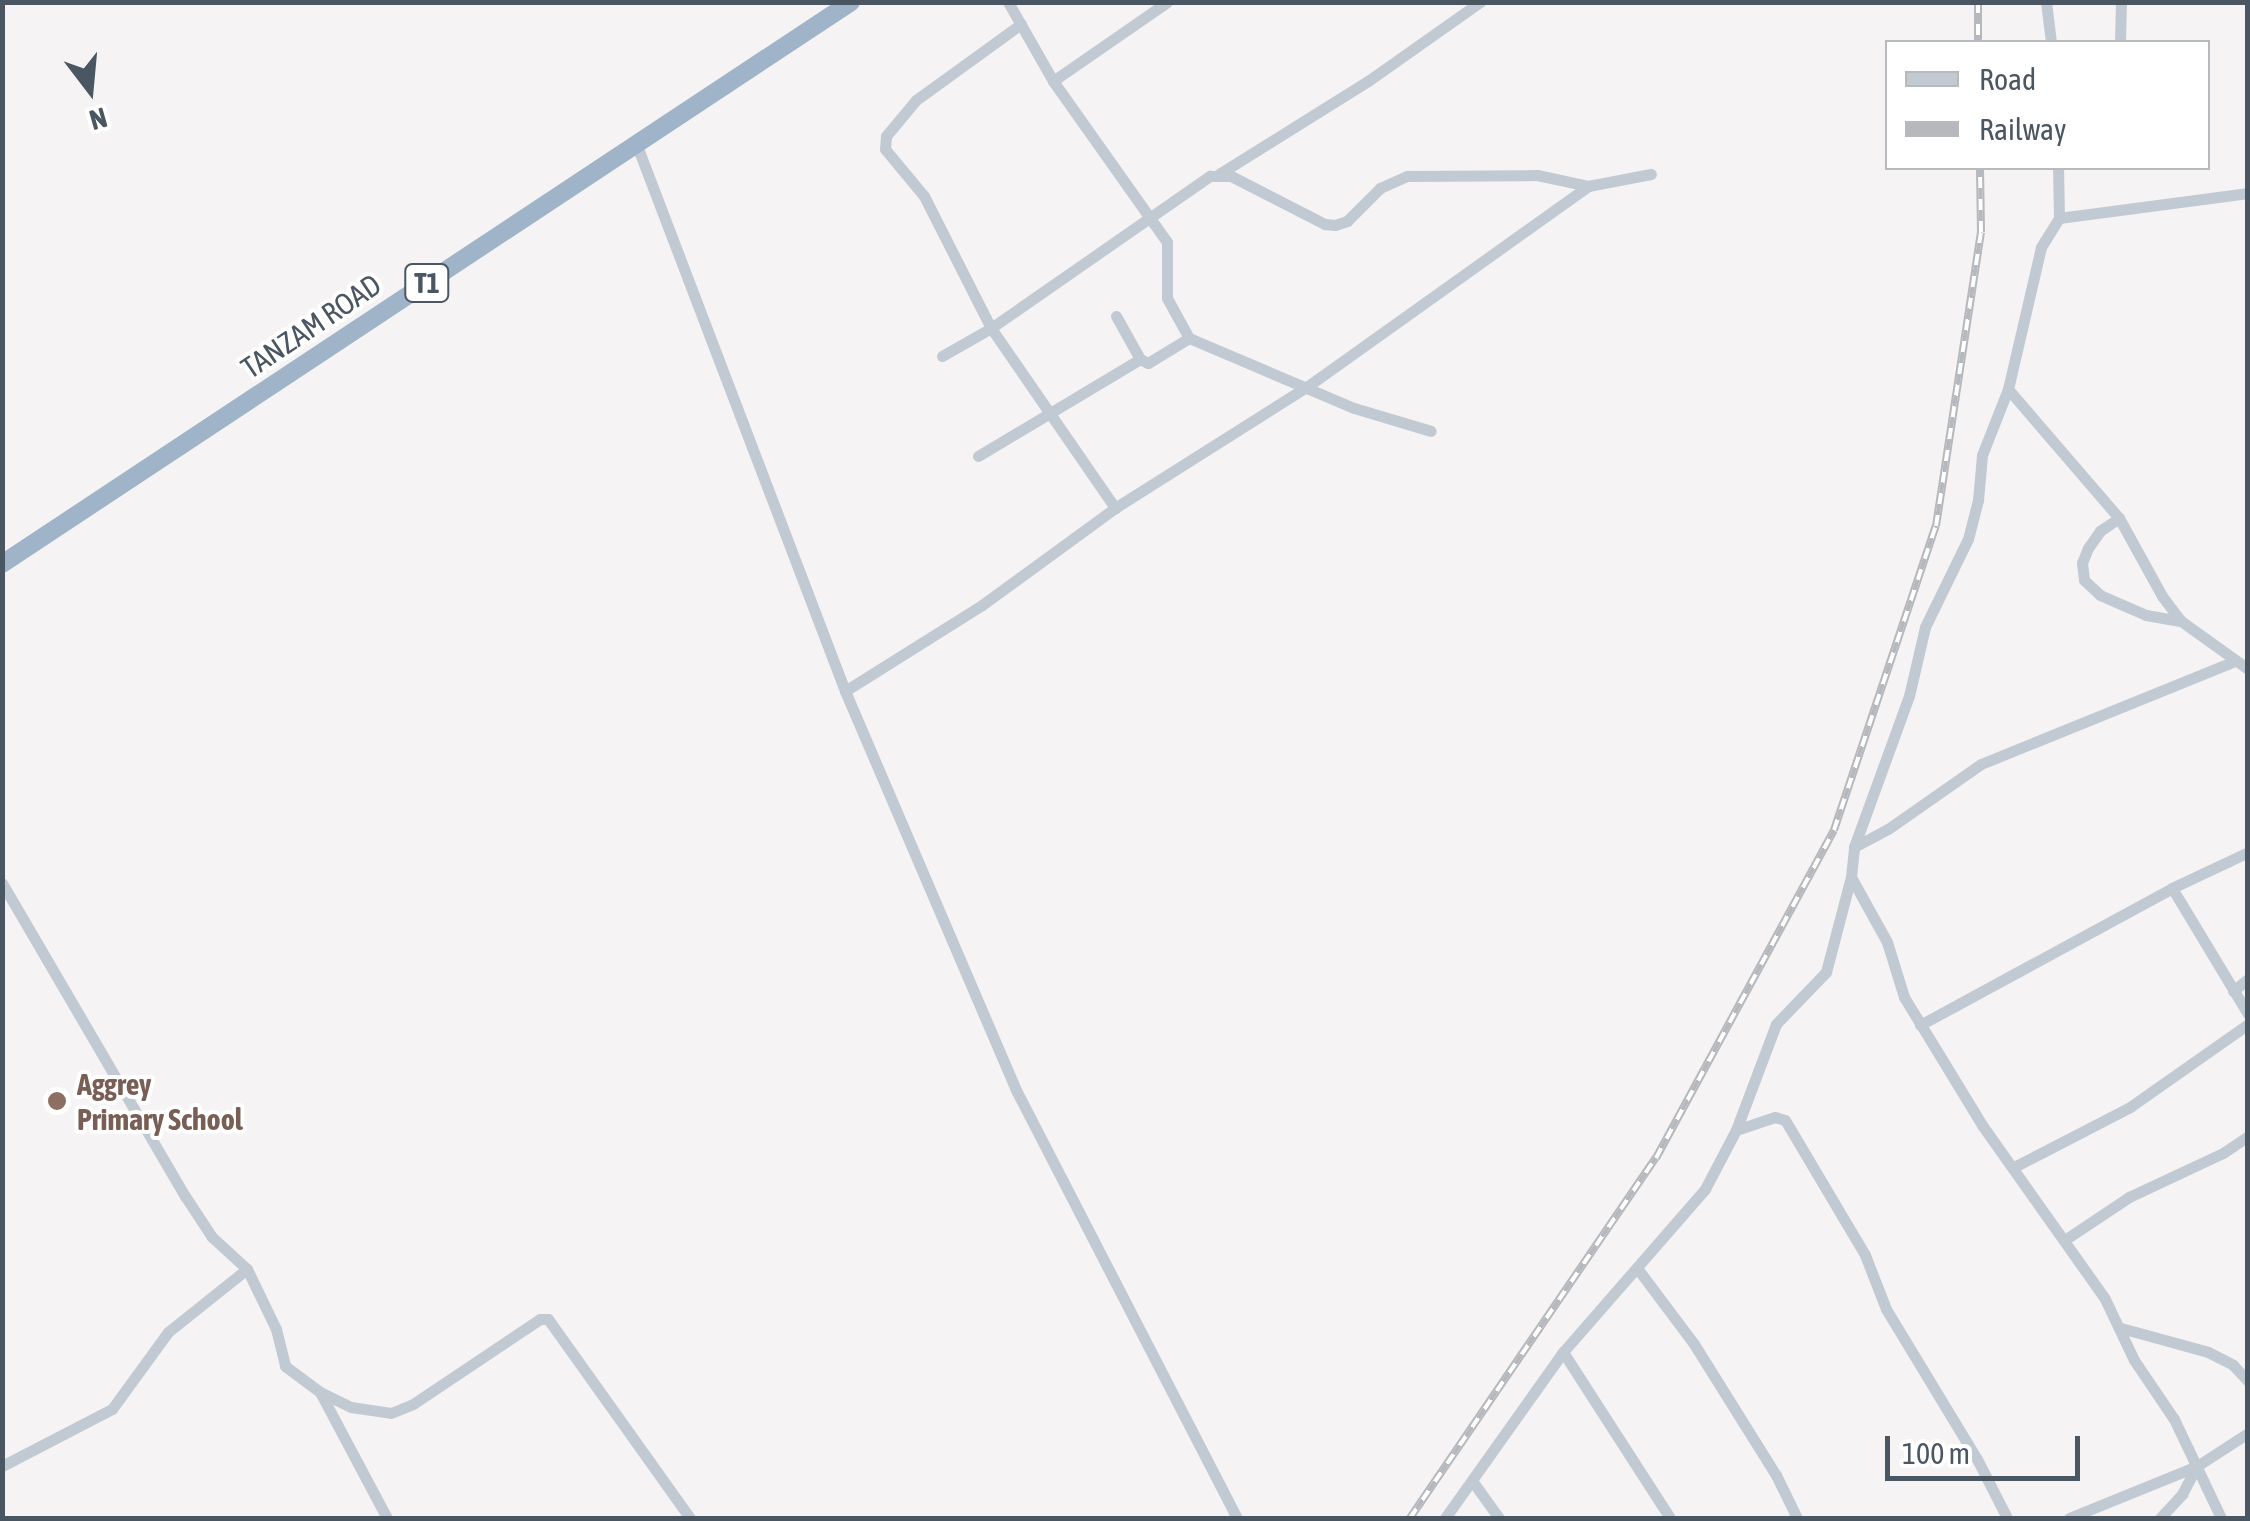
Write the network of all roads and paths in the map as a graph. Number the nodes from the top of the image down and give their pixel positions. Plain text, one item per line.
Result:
1 (852, 2) edge
2 (1008, 2) edge
3 (1167, 2) edge
4 (1480, 2) edge
5 (2046, 2) edge
6 (2121, 2) edge
7 (1020, 24) junction
8 (2051, 40) edge
9 (2120, 40) edge
10 (1053, 81) junction
11 (636, 142) junction
12 (2058, 170) edge
13 (1219, 174) junction
14 (1651, 174) dead end
15 (1588, 186) junction
16 (2248, 194) edge
17 (1148, 218) junction
18 (2059, 218) junction
19 (1116, 316) dead end
20 (991, 328) junction
21 (1190, 338) junction
22 (942, 356) dead end
23 (1140, 359) junction
24 (1308, 386) junction
25 (2008, 390) junction
26 (1052, 410) junction
27 (1431, 431) dead end
28 (978, 456) dead end
29 (1115, 508) junction
30 (2119, 518) junction
31 (2, 564) edge
32 (2181, 622) junction
33 (2232, 662) junction
34 (2248, 669) edge
35 (846, 691) junction
36 (1854, 847) junction
37 (2248, 852) edge
38 (1851, 877) junction
39 (2, 883) edge
40 (2172, 888) junction
41 (2248, 979) edge
42 (2233, 992) junction
43 (2248, 1014) edge
44 (2248, 1024) edge
45 (1920, 1025) junction
46 (1736, 1130) junction
47 (2248, 1136) edge
48 (2014, 1168) junction
49 (2066, 1238) junction
50 (1637, 1268) junction
51 (248, 1269) junction
52 (2120, 1328) junction
53 (1563, 1352) junction
54 (2248, 1381) edge
55 (320, 1392) junction
56 (2248, 1432) edge
57 (2, 1466) edge
58 (2198, 1466) junction
59 (1473, 1482) junction
60 (386, 1518) edge
61 (690, 1518) edge
62 (1237, 1518) edge
63 (1445, 1518) edge
64 (1500, 1518) edge
65 (1670, 1518) edge
66 (1797, 1518) edge
67 (2007, 1518) edge
68 (2069, 1518) edge
69 (2160, 1518) edge
70 (2221, 1518) edge

1 - 11 highway, TANZAM ROAD / T1
2 - 7 street
3 - 10 street
4 - 13 street
5 - 8 street
6 - 9 street
7 - 10 street
7 - 20 street
10 - 17 street
11 - 31 highway, TANZAM ROAD / T1
11 - 35 street
12 - 18 street
13 - 15 street
13 - 17 street
14 - 15 street
15 - 24 street
16 - 18 street
17 - 20 street
17 - 21 street
18 - 25 street
19 - 23 street
20 - 22 street
20 - 26 street
21 - 23 street
21 - 24 street
23 - 26 street
24 - 27 street
24 - 29 street
25 - 30 street
25 - 36 street
26 - 28 street
26 - 29 street
29 - 35 street
30 - 32 street
30 - 32 street
32 - 33 street
33 - 34 street
33 - 36 street
35 - 62 street
36 - 38 street
37 - 40 street
38 - 45 street
38 - 46 street
39 - 51 street
40 - 42 street
40 - 45 street
41 - 42 street
42 - 43 street
44 - 48 street
45 - 48 street
46 - 50 street
46 - 67 street
47 - 49 street
48 - 49 street
49 - 52 street
50 - 53 street
50 - 66 street
51 - 55 street
51 - 57 street
52 - 54 street
52 - 58 street
53 - 59 street
53 - 65 street
55 - 60 street
55 - 61 street
56 - 58 street
58 - 68 street
58 - 69 street
58 - 70 street
59 - 63 street
59 - 64 street

